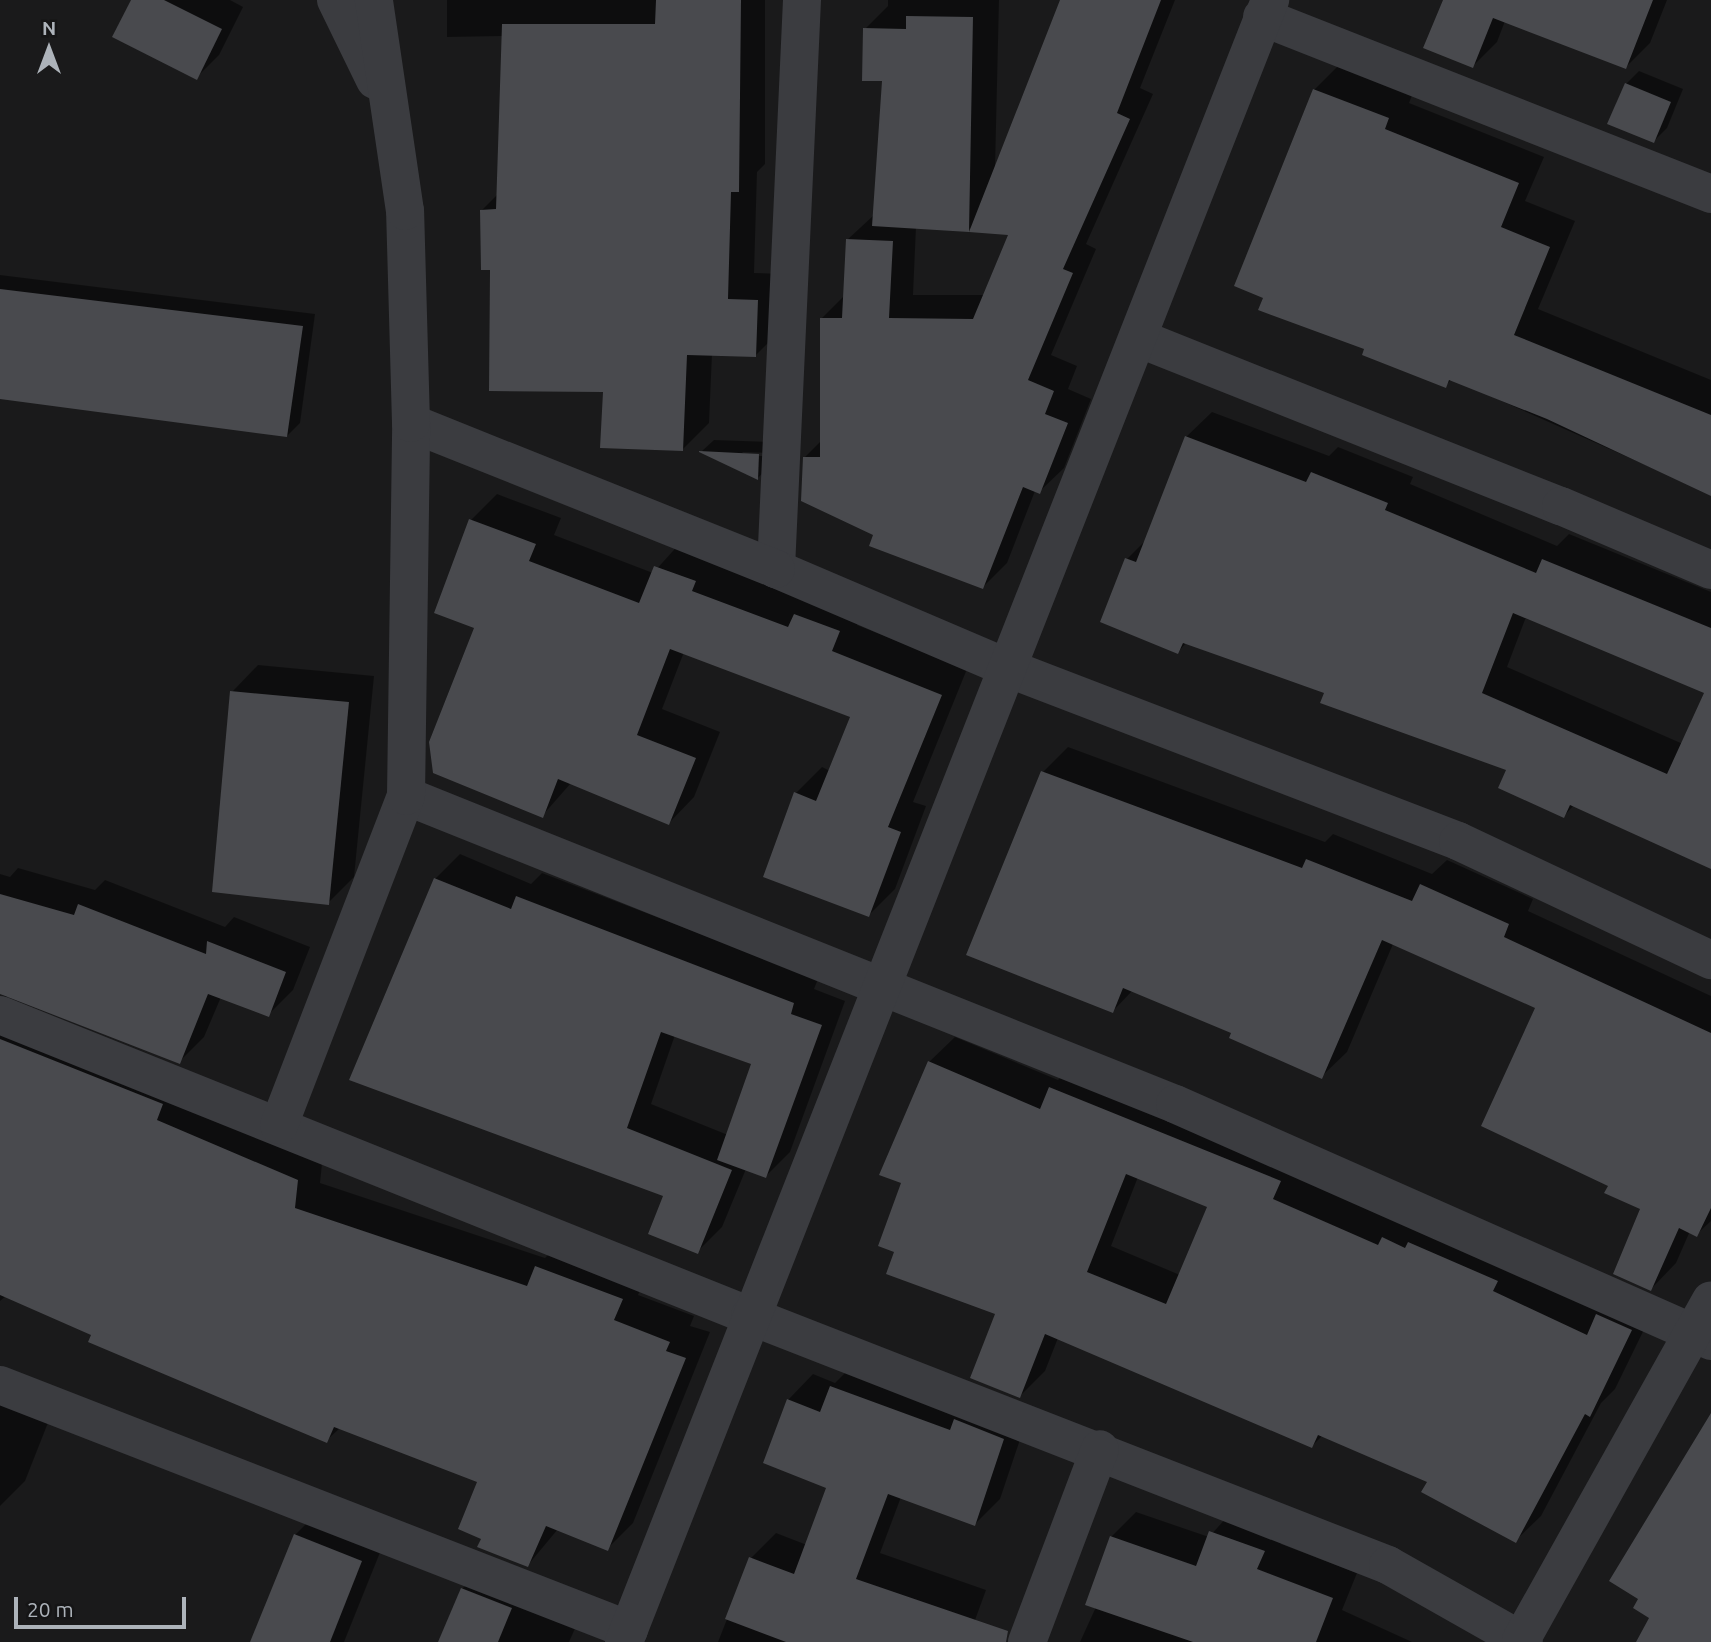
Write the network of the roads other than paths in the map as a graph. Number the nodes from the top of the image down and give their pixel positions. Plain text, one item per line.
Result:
1 (335, 0) edge
2 (374, 0) edge
3 (802, 0) edge
4 (1266, 8) edge
5 (391, 112) junction
6 (1711, 194) edge
7 (1138, 338) junction
8 (411, 423) junction
9 (776, 569) junction
10 (1711, 570) edge
11 (1010, 669) junction
12 (406, 796) junction
13 (1711, 960) edge
14 (879, 988) junction
15 (0, 1015) edge
16 (279, 1125) junction
17 (750, 1316) junction
18 (1705, 1324) edge
19 (0, 1385) edge
20 (1100, 1449) junction
21 (626, 1636) edge
22 (1522, 1641) edge
23 (1027, 1642) edge

1 - 5 street
2 - 5 street
3 - 9 street
4 - 6 street
4 - 7 street
5 - 8 street
7 - 10 street
7 - 11 street
8 - 9 street
8 - 12 street
9 - 11 street
11 - 13 street
11 - 14 street
12 - 14 street
12 - 16 street
14 - 17 street
14 - 18 street
15 - 16 street
16 - 17 street
17 - 20 street
17 - 21 street
18 - 22 street
19 - 21 street
20 - 22 street
20 - 23 street

